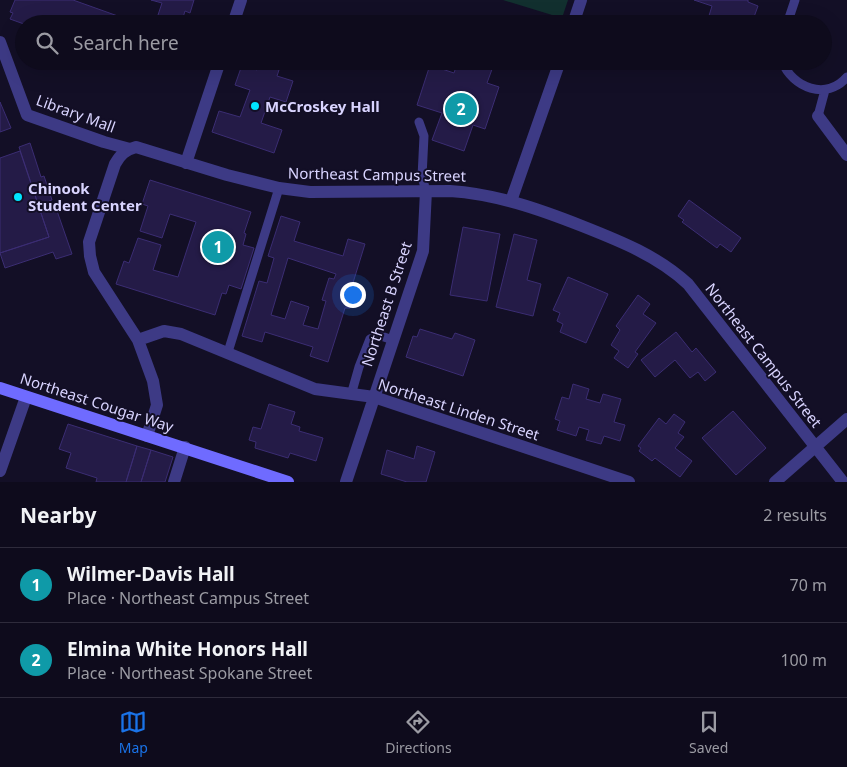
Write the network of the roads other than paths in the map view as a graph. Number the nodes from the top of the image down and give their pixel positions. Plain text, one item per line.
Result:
1 (241, 0) edge
2 (581, 0) edge
3 (795, 0) edge
4 (236, 15) edge
5 (575, 15) edge
6 (790, 15) edge
7 (0, 42) edge
8 (217, 70) edge
9 (557, 70) edge
10 (788, 70) edge
11 (847, 78) edge
12 (825, 90) junction
13 (818, 116) joint
14 (419, 122) dead end
15 (130, 148) junction
16 (847, 155) edge
17 (186, 163) junction
18 (279, 188) junction
19 (426, 191) junction
20 (511, 201) junction
21 (138, 340) junction
22 (393, 340) junction
23 (228, 352) junction
24 (0, 388) edge
25 (351, 395) junction
26 (26, 397) junction
27 (374, 397) junction
28 (847, 419) edge
29 (147, 436) junction
30 (815, 446) junction
31 (185, 447) junction
32 (0, 471) edge
33 (174, 482) edge
34 (288, 482) edge
35 (346, 482) edge
36 (629, 482) edge
37 (775, 482) edge
38 (843, 482) edge

1 - 4 street
2 - 5 street
3 - 6 lane
7 - 15 street, Library Mall
8 - 17 street
9 - 20 street
10 - 12 lane
11 - 12 lane
12 - 13 lane
13 - 16 street
14 - 19 lane
15 - 17 street, Northeast Campus Street
15 - 21 street
17 - 18 street, Northeast Campus Street
18 - 19 street, Northeast Campus Street
18 - 23 lane
19 - 20 street, Northeast Campus Street
19 - 22 street, Northeast B Street
20 - 30 street, Northeast Campus Street
21 - 23 street, Northeast Linden Street
21 - 29 street
22 - 25 lane
22 - 27 street, Northeast B Street
23 - 25 street, Northeast Linden Street
24 - 26 street, Northeast Cougar Way
25 - 27 street, Northeast Linden Street
26 - 29 street, Northeast Cougar Way
26 - 32 street
27 - 35 street, Northeast B Street
27 - 36 street, Northeast Linden Street
28 - 30 street
29 - 31 street, Northeast Cougar Way
30 - 37 street
30 - 38 street, Northeast Campus Street
31 - 33 street
31 - 34 street, Northeast Cougar Way

